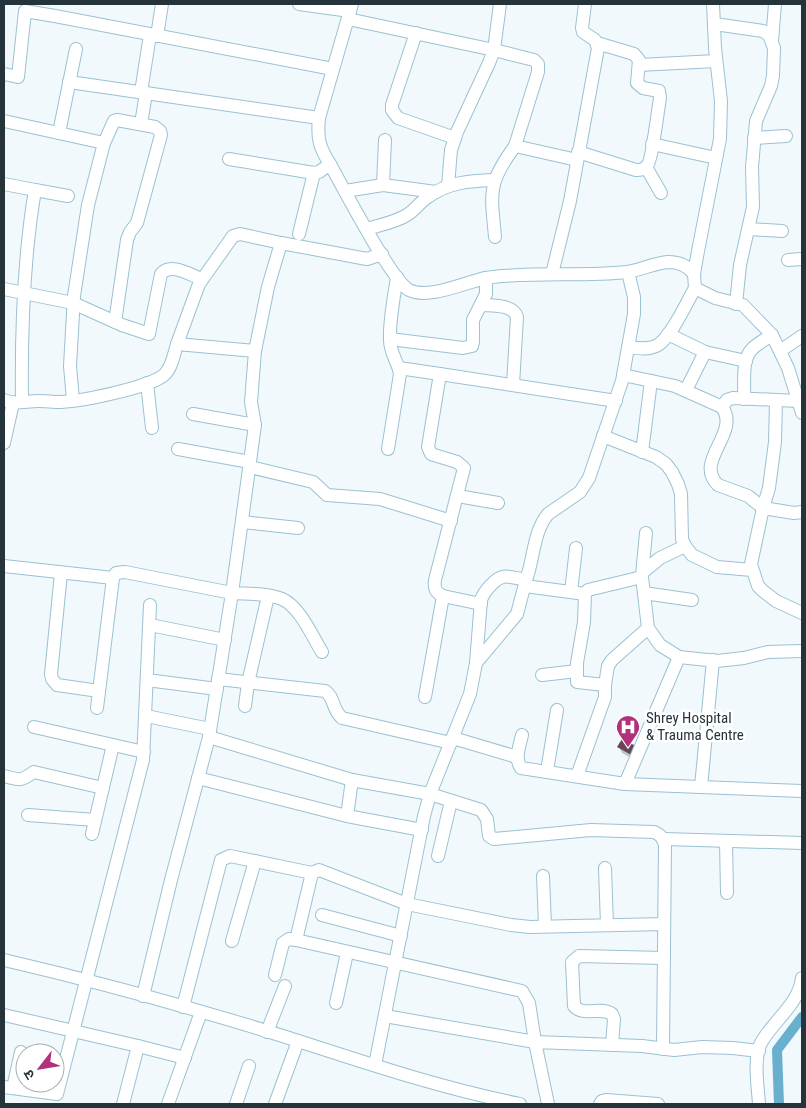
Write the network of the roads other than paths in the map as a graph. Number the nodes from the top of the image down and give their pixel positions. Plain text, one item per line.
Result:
1 (162, 4) edge
2 (299, 4) edge
3 (500, 4) edge
4 (585, 4) edge
5 (713, 4) edge
6 (775, 4) edge
7 (350, 11) edge
8 (714, 24) junction
9 (416, 33) junction
10 (154, 35) junction
11 (772, 41) junction
12 (597, 44) junction
13 (76, 49) dead end
14 (494, 50) junction
15 (716, 61) junction
16 (639, 65) junction
17 (333, 70) junction
18 (4, 74) edge
19 (69, 82) junction
20 (144, 93) junction
21 (319, 118) junction
22 (4, 121) edge
23 (141, 124) junction
24 (59, 133) junction
25 (786, 136) dead end
26 (455, 138) junction
27 (754, 138) junction
28 (385, 140) dead end
29 (104, 143) junction
30 (652, 144) junction
31 (514, 146) junction
32 (578, 156) junction
33 (716, 158) junction
34 (229, 159) dead end
35 (330, 164) junction
36 (646, 167) junction
37 (314, 173) junction
38 (494, 180) junction
39 (4, 184) edge
40 (382, 185) junction
41 (442, 189) junction
42 (35, 190) junction
43 (345, 191) junction
44 (660, 193) dead end
45 (68, 196) dead end
46 (749, 229) junction
47 (367, 230) junction
48 (782, 231) dead end
49 (299, 234) dead end
50 (495, 237) dead end
51 (280, 243) junction
52 (382, 254) junction
53 (802, 259) edge
54 (788, 260) dead end
55 (628, 272) junction
56 (552, 274) junction
57 (694, 274) junction
58 (396, 277) junction
59 (486, 278) junction
60 (202, 280) junction
61 (695, 288) junction
62 (4, 289) edge
63 (24, 293) junction
64 (73, 303) junction
65 (736, 304) junction
66 (481, 305) junction
67 (115, 322) junction
68 (668, 334) junction
69 (772, 335) junction
70 (802, 336) edge
71 (390, 339) junction
72 (177, 344) junction
73 (628, 347) junction
74 (255, 351) junction
75 (780, 351) junction
76 (705, 352) junction
77 (746, 361) junction
78 (399, 368) junction
79 (440, 374) junction
80 (623, 375) junction
81 (651, 381) junction
82 (147, 383) junction
83 (513, 385) junction
84 (686, 390) junction
85 (744, 399) junction
86 (73, 400) junction
87 (616, 401) junction
88 (776, 401) junction
89 (13, 402) edge
90 (722, 406) junction
91 (800, 407) edge
92 (193, 414) dead end
93 (255, 425) junction
94 (152, 428) dead end
95 (603, 436) junction
96 (4, 442) edge
97 (178, 449) dead end
98 (388, 449) dead end
99 (642, 452) junction
100 (250, 465) junction
101 (458, 496) junction
102 (498, 503) dead end
103 (763, 508) junction
104 (802, 512) edge
105 (451, 521) junction
106 (242, 522) junction
107 (298, 528) dead end
108 (646, 533) dead end
109 (685, 546) junction
110 (576, 548) dead end
111 (4, 566) edge
112 (752, 570) junction
113 (61, 572) junction
114 (642, 575) junction
115 (112, 578) junction
116 (525, 583) junction
117 (571, 592) junction
118 (232, 593) junction
119 (644, 593) junction
120 (585, 594) junction
121 (268, 596) junction
122 (443, 596) junction
123 (692, 600) dead end
124 (481, 604) junction
125 (150, 605) dead end
126 (802, 613) edge
127 (150, 625) junction
128 (648, 628) junction
129 (225, 640) junction
130 (322, 652) dead end
131 (802, 652) edge
132 (678, 657) junction
133 (713, 660) junction
134 (476, 663) junction
135 (577, 671) junction
136 (542, 675) dead end
137 (148, 680) junction
138 (248, 683) junction
139 (218, 684) junction
140 (605, 685) junction
141 (99, 691) junction
142 (425, 697) dead end
143 (246, 706) dead end
144 (97, 708) dead end
145 (556, 710) dead end
146 (146, 716) junction
147 (34, 727) dead end
148 (210, 733) junction
149 (522, 735) dead end
150 (452, 740) junction
151 (113, 745) junction
152 (144, 752) junction
153 (517, 757) junction
154 (547, 771) junction
155 (4, 776) edge
156 (577, 776) junction
157 (198, 778) junction
158 (352, 780) junction
159 (625, 784) junction
160 (701, 787) junction
161 (102, 788) junction
162 (802, 791) edge
163 (430, 794) junction
164 (450, 801) junction
165 (28, 815) dead end
166 (348, 816) junction
167 (95, 820) junction
168 (422, 830) junction
169 (92, 834) dead end
170 (664, 840) junction
171 (726, 841) junction
172 (802, 843) edge
173 (438, 856) dead end
174 (255, 861) junction
175 (606, 868) dead end
176 (312, 873) junction
177 (543, 876) dead end
178 (727, 893) dead end
179 (407, 904) junction
180 (322, 915) dead end
181 (664, 924) junction
182 (607, 925) junction
183 (545, 926) junction
184 (401, 936) junction
185 (296, 940) junction
186 (232, 941) dead end
187 (347, 953) junction
188 (664, 958) junction
189 (4, 960) edge
190 (395, 964) junction
191 (275, 975) dead end
192 (802, 978) edge
193 (85, 979) junction
194 (285, 986) dead end
195 (144, 996) junction
196 (336, 1003) dead end
197 (183, 1007) junction
198 (201, 1012) junction
199 (4, 1015) edge
200 (385, 1016) junction
201 (72, 1030) junction
202 (267, 1032) junction
203 (298, 1041) junction
204 (535, 1042) junction
205 (612, 1045) junction
206 (138, 1046) junction
207 (663, 1049) junction
208 (758, 1051) junction
209 (185, 1058) junction
210 (375, 1065) junction
211 (249, 1066) dead end
212 (15, 1068) edge
213 (8, 1087) edge
214 (489, 1101) edge
215 (123, 1104) edge
216 (168, 1104) edge
217 (236, 1104) edge
218 (275, 1104) edge
219 (520, 1104) edge
220 (548, 1104) edge
221 (600, 1104) edge
222 (658, 1104) edge
223 (758, 1104) edge

1 - 10 street
2 - 7 street
3 - 14 street
4 - 12 street
5 - 8 street
6 - 11 street
7 - 9 street
7 - 17 street
8 - 11 street
8 - 15 street
9 - 14 street
9 - 26 street
10 - 17 street
10 - 18 street
10 - 20 street
11 - 27 street
12 - 16 street
12 - 32 street
13 - 19 street
14 - 26 street
14 - 31 street
15 - 16 street
15 - 33 street
16 - 30 street
17 - 21 street
19 - 20 street
19 - 24 street
20 - 21 street
20 - 23 street
21 - 35 street
22 - 24 street
23 - 29 street
23 - 67 street
24 - 29 street
25 - 27 street
26 - 41 street
27 - 46 street
28 - 40 street
29 - 64 street
30 - 33 street
30 - 36 street
31 - 32 street
31 - 38 street
32 - 36 street
32 - 56 street
33 - 57 street
34 - 37 street
35 - 37 street
35 - 43 street
36 - 44 street
37 - 49 street
38 - 41 street
38 - 50 street
39 - 42 street
40 - 41 street
40 - 43 street
41 - 47 street
42 - 45 street
42 - 63 street
43 - 47 street
46 - 48 street
46 - 65 street
47 - 52 street
51 - 52 street
51 - 60 street
51 - 74 street
52 - 58 street
53 - 54 street
55 - 56 street
55 - 57 street
55 - 73 street
56 - 59 street
57 - 61 street
58 - 59 street
58 - 71 street
59 - 66 street
60 - 67 street
60 - 72 street
61 - 65 street
61 - 68 street
62 - 63 street
63 - 64 street
63 - 89 street
64 - 67 street
64 - 86 street
65 - 69 street
66 - 71 street
66 - 83 street
68 - 73 street
68 - 76 street
69 - 75 street
69 - 77 street
70 - 75 street
71 - 78 street
72 - 74 street
72 - 82 street
73 - 80 street
74 - 93 street
75 - 91 street
76 - 77 street
76 - 84 street
77 - 85 street
78 - 79 street
78 - 98 street
79 - 83 street
79 - 101 street
80 - 81 street
80 - 87 street
81 - 84 street
81 - 99 street
82 - 86 street
82 - 94 street
83 - 87 street
84 - 90 street
85 - 88 street
85 - 90 street
86 - 89 street
87 - 95 street
88 - 91 street
88 - 103 street
89 - 96 street
90 - 103 street
92 - 93 street
93 - 100 street
95 - 99 street
95 - 116 street
97 - 100 street
99 - 109 street
100 - 105 street
100 - 106 street
101 - 102 street
101 - 105 street
103 - 104 street
103 - 112 street
105 - 122 street
106 - 107 street
106 - 118 street
108 - 114 street
109 - 112 street
109 - 114 street
110 - 117 street
111 - 113 street
112 - 126 street
113 - 115 street
113 - 141 street
114 - 119 street
114 - 120 street
115 - 118 street
115 - 141 street
116 - 117 street
116 - 124 street
116 - 134 street
117 - 120 street
118 - 121 street
118 - 129 street
119 - 123 street
119 - 128 street
120 - 135 street
121 - 130 street
121 - 138 street
122 - 124 street
122 - 142 street
124 - 134 street
125 - 127 street
127 - 129 street
127 - 137 street
128 - 132 street
128 - 140 street
129 - 139 street
131 - 133 street
132 - 133 street
132 - 159 street
133 - 160 street
134 - 150 street
135 - 136 street
135 - 140 street
137 - 139 street
137 - 146 street
138 - 139 street
138 - 143 street
138 - 150 street
139 - 148 street
140 - 156 street
141 - 144 street
145 - 154 street
146 - 148 street
146 - 152 street
147 - 151 street
148 - 157 street
148 - 158 street
149 - 153 street
150 - 153 street
150 - 163 street
151 - 152 street
151 - 161 street
152 - 193 street
153 - 154 street
154 - 156 street
155 - 161 street
156 - 159 street
157 - 166 street
157 - 195 street
158 - 163 street
158 - 166 street
159 - 160 street
160 - 162 street
161 - 167 street
163 - 164 street
163 - 168 street
164 - 170 street
164 - 173 street
165 - 167 street
166 - 168 street
167 - 169 street
168 - 179 street
170 - 171 street
170 - 181 street
171 - 172 street
171 - 178 street
174 - 176 street
174 - 186 street
174 - 197 street
175 - 182 street
176 - 179 street
176 - 185 street
177 - 183 street
179 - 183 street
179 - 184 street
180 - 184 street
181 - 182 street
181 - 188 street
182 - 183 street
184 - 190 street
185 - 187 street
185 - 191 street
187 - 190 street
187 - 196 street
188 - 205 street
188 - 207 street
189 - 193 street
190 - 200 street
190 - 204 street
192 - 208 street
193 - 195 street
193 - 201 street
194 - 202 street
195 - 197 street
197 - 198 street
198 - 202 street
198 - 209 street
199 - 201 street
200 - 204 street
200 - 210 street
201 - 206 street
201 - 213 street
202 - 203 street
203 - 210 street
203 - 218 street
204 - 205 street
204 - 220 street
205 - 207 street
206 - 209 street
206 - 215 street
207 - 208 street
208 - 223 street
209 - 216 street
210 - 214 street
211 - 217 street
212 - 213 street
214 - 219 street
221 - 222 street

